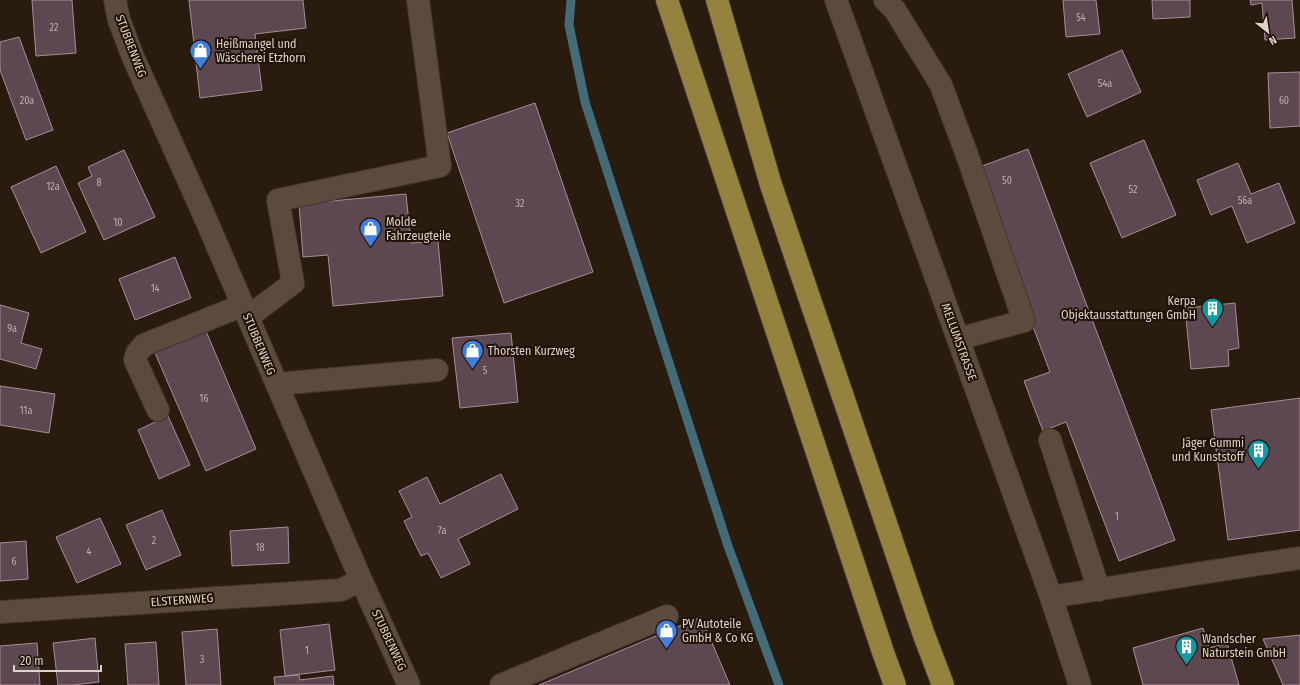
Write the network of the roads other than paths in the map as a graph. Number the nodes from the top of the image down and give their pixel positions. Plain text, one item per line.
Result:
1 (115, 0) edge
2 (418, 0) edge
3 (667, 0) edge
4 (717, 0) edge
5 (836, 0) edge
6 (884, 0) edge
7 (245, 311) junction
8 (958, 339) junction
9 (437, 370) dead end
10 (277, 384) junction
11 (158, 410) dead end
12 (1050, 440) dead end
13 (1300, 558) edge
14 (361, 580) junction
15 (1099, 590) junction
16 (1051, 597) junction
17 (0, 612) edge
18 (667, 616) dead end
19 (410, 685) edge
20 (501, 685) edge
21 (895, 685) edge
22 (943, 685) edge
23 (1080, 685) edge

1 - 7 street, STUBBENWEG
2 - 7 street
3 - 21 highway
4 - 22 highway
5 - 8 street, MELLUMSTRASSE
6 - 8 street
7 - 10 street, STUBBENWEG
7 - 11 street
8 - 16 street, MELLUMSTRASSE
9 - 10 street
10 - 14 street, STUBBENWEG
12 - 15 street
13 - 15 street
14 - 17 street, ELSTERNWEG
14 - 19 street, STUBBENWEG
15 - 16 street
16 - 23 street, MELLUMSTRASSE
18 - 20 street

